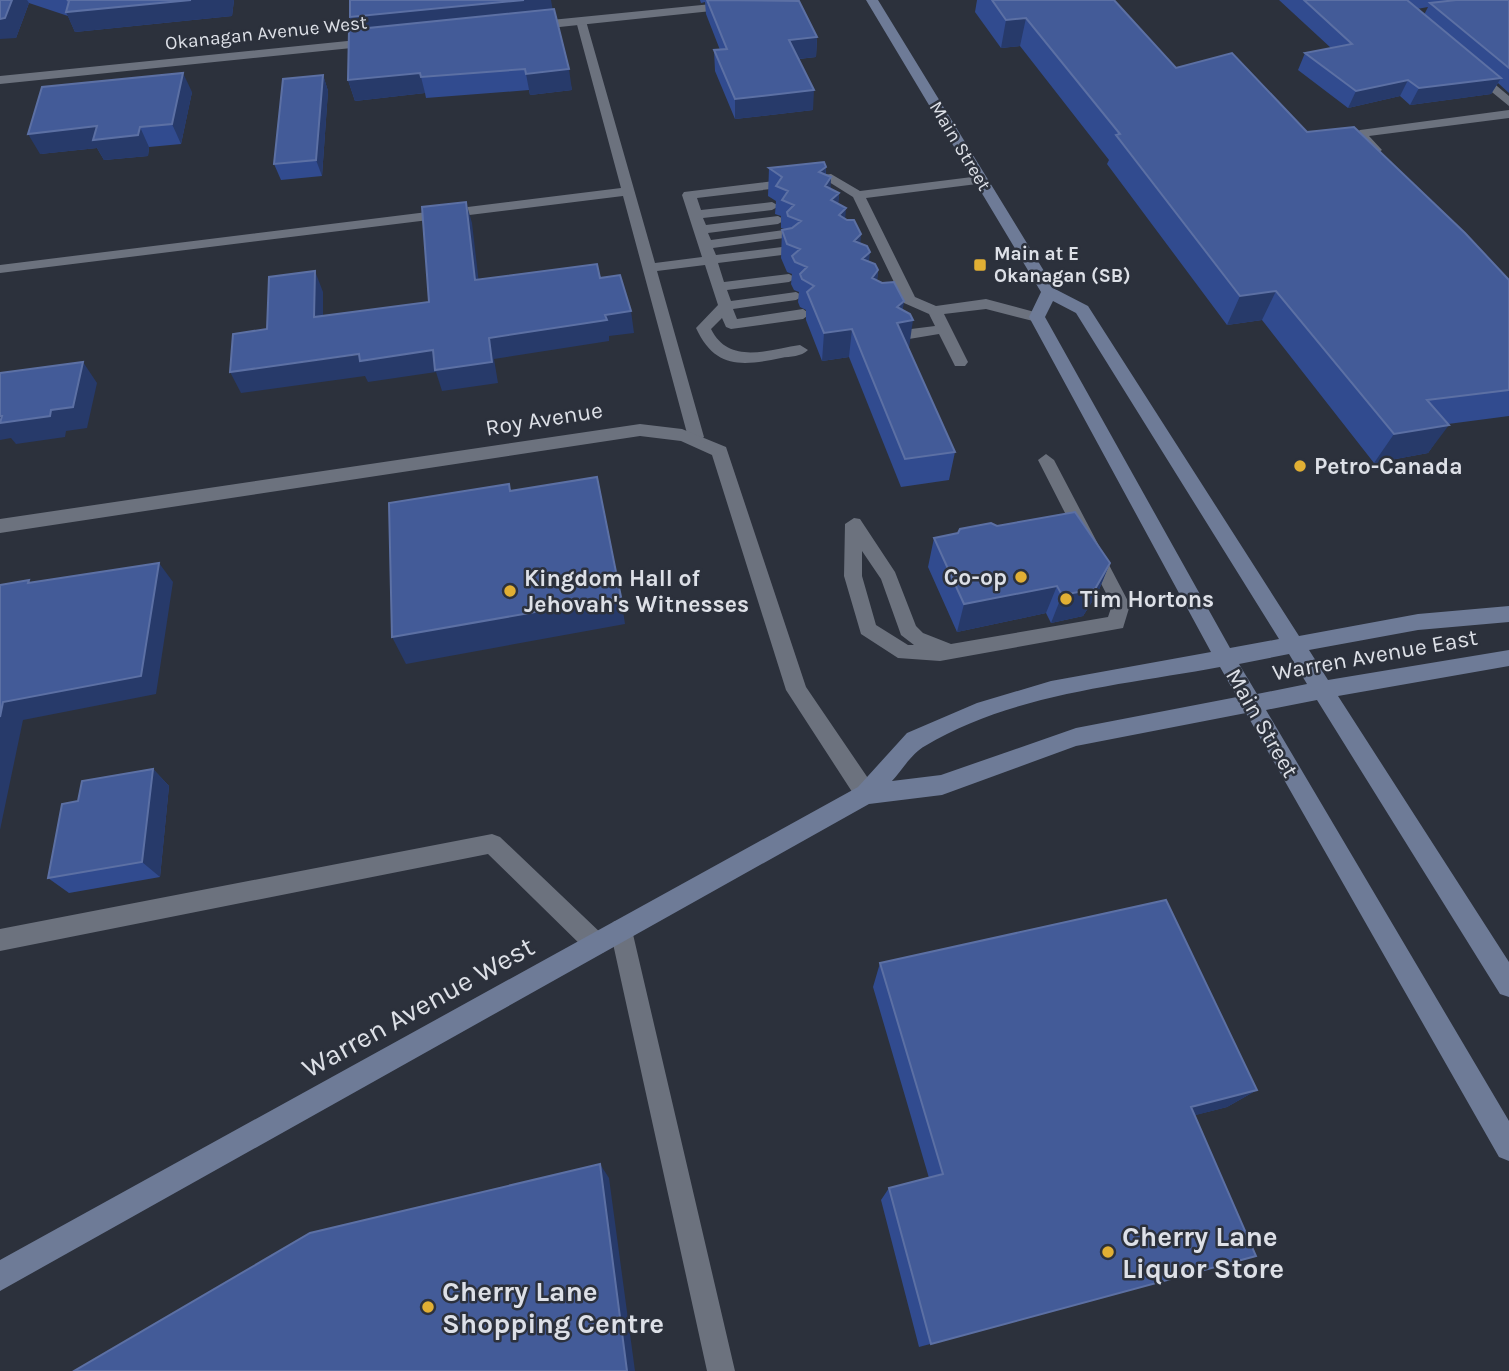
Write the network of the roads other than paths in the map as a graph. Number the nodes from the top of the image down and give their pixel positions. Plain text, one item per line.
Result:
1 (787, 0) edge
2 (872, 0) edge
3 (772, 1) edge
4 (581, 21) junction
5 (512, 28) edge
6 (387, 40) edge
7 (1468, 67) edge
8 (0, 80) edge
9 (1509, 102) edge
10 (1509, 114) edge
11 (1390, 163) edge
12 (981, 180) junction
13 (628, 191) junction
14 (858, 195) junction
15 (837, 198) edge
16 (772, 206) dead end
17 (778, 220) dead end
18 (698, 223) junction
19 (784, 234) edge
20 (705, 245) junction
21 (790, 250) edge
22 (710, 260) junction
23 (892, 264) junction
24 (871, 267) edge
25 (649, 268) junction
26 (0, 269) edge
27 (789, 278) dead end
28 (900, 282) junction
29 (880, 285) edge
30 (719, 287) junction
31 (1049, 292) junction
32 (796, 296) dead end
33 (909, 300) junction
34 (888, 303) edge
35 (725, 306) junction
36 (935, 311) junction
37 (803, 314) dead end
38 (1037, 317) junction
39 (944, 330) junction
40 (903, 335) edge
41 (800, 350) dead end
42 (961, 362) dead end
43 (696, 437) junction
44 (1046, 460) dead end
45 (0, 526) edge
46 (1509, 614) edge
47 (1294, 645) junction
48 (954, 651) junction
49 (1225, 658) junction
50 (1509, 659) edge
51 (1323, 690) junction
52 (1251, 704) junction
53 (866, 794) junction
54 (621, 930) junction
55 (0, 940) edge
56 (596, 944) junction
57 (1509, 985) edge
58 (1509, 1147) edge
59 (0, 1276) edge
60 (721, 1371) edge

1 - 3 street
2 - 12 main road, Main Street
3 - 4 street
4 - 5 street
4 - 13 lane
6 - 8 street, Okanagan Avenue West
7 - 9 lane
10 - 11 lane
12 - 14 lane
12 - 31 main road, Main Street
13 - 25 lane
13 - 26 lane
14 - 15 lane
14 - 18 lane
14 - 23 lane
16 - 18 lane
17 - 18 lane
18 - 20 lane
19 - 20 lane
20 - 22 lane
21 - 22 lane
22 - 25 lane
22 - 30 lane
23 - 24 lane
23 - 28 lane
25 - 43 lane
27 - 30 lane
28 - 29 lane
28 - 33 lane
30 - 35 lane
31 - 38 main road
31 - 47 main road
32 - 35 lane
33 - 34 lane
33 - 36 lane
35 - 37 lane
35 - 41 lane
36 - 38 lane
36 - 39 lane
38 - 49 main road, Main Street
39 - 40 lane
39 - 42 lane
43 - 45 street, Roy Avenue
43 - 53 street, Roy Avenue
44 - 48 lane
46 - 47 main road, Warren Avenue East
47 - 49 main road, Warren Avenue West
47 - 51 main road
48 - 48 lane
49 - 52 main road, Main Street
49 - 53 main road, Warren Avenue West
50 - 51 main road, Warren Avenue East
51 - 52 main road, Warren Avenue East
51 - 57 main road
52 - 53 main road, Warren Avenue West
52 - 58 main road, Main Street
53 - 54 main road, Warren Avenue West
54 - 56 main road, Warren Avenue West
54 - 60 lane
55 - 56 lane
56 - 59 main road, Warren Avenue West

